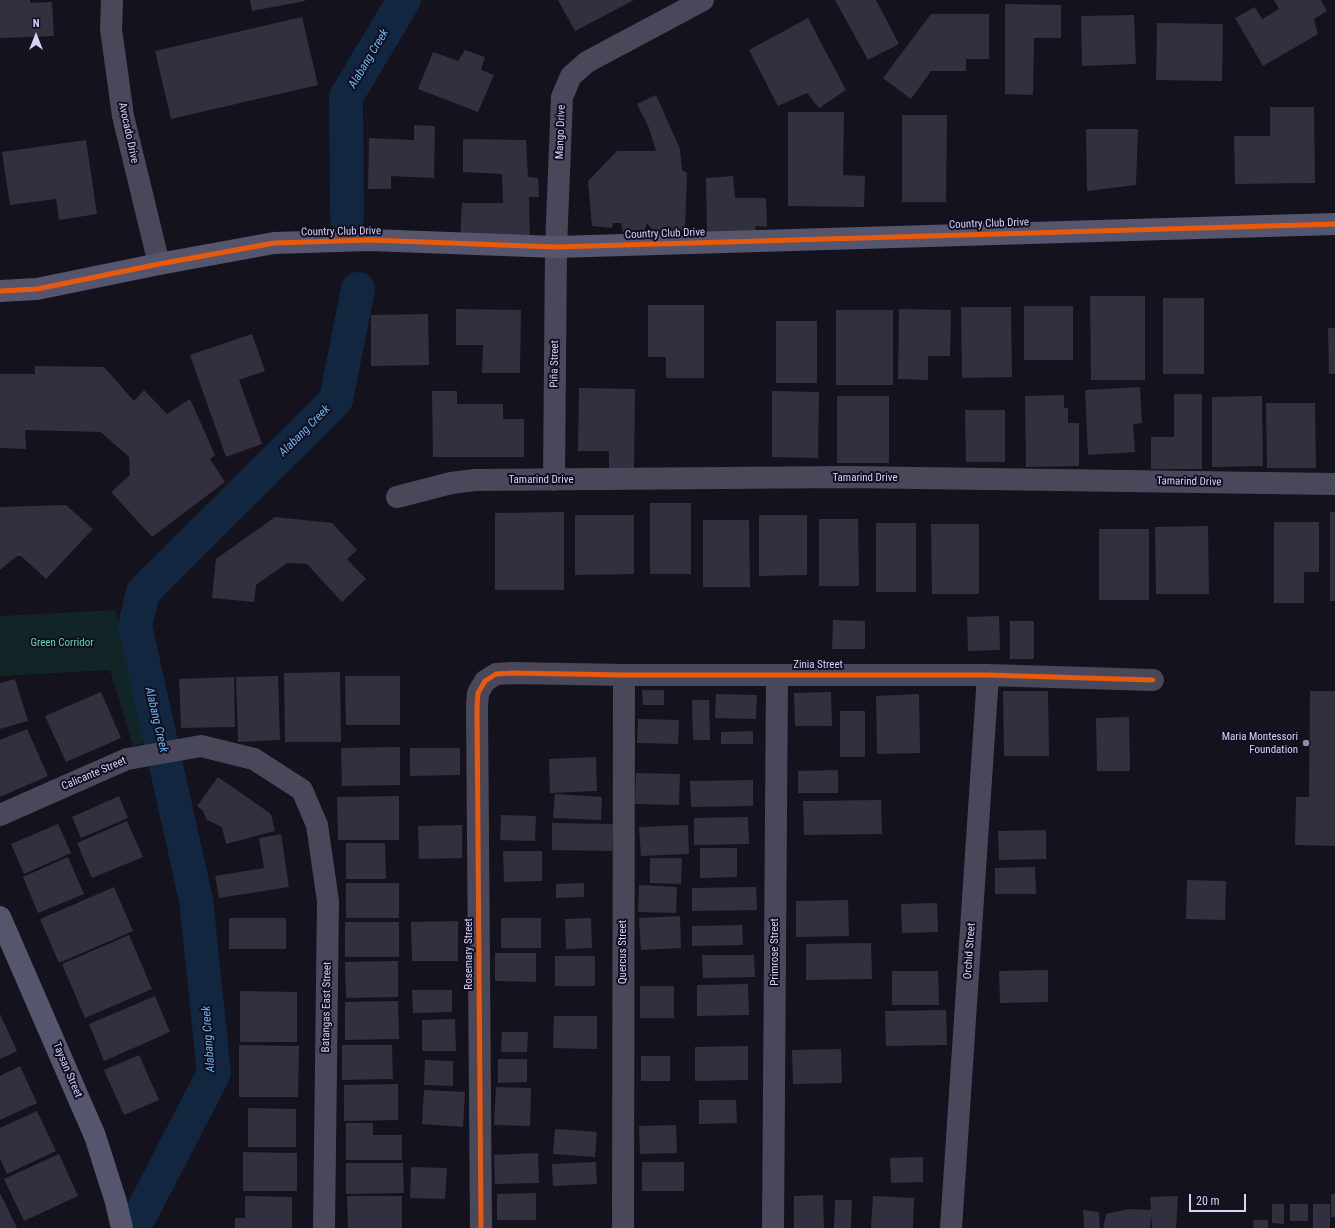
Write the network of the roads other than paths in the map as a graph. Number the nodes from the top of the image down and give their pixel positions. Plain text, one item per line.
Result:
1 (112, 0) edge
2 (703, 0) edge
3 (1335, 224) edge
4 (556, 247) junction
5 (159, 264) junction
6 (0, 291) edge
7 (554, 480) junction
8 (1335, 484) edge
9 (397, 497) dead end
10 (624, 675) junction
11 (988, 675) junction
12 (777, 676) junction
13 (1153, 680) dead end
14 (485, 681) joint
15 (302, 790) joint
16 (0, 815) edge
17 (0, 917) edge
18 (122, 1228) edge
19 (324, 1228) edge
20 (481, 1228) edge
21 (623, 1228) edge
22 (773, 1228) edge
23 (951, 1228) edge

1 - 5 street, Avocado Drive
2 - 4 street, Mango Drive
3 - 4 street, Country Club Drive
4 - 5 street, Country Club Drive
4 - 7 street, Piña Street
5 - 6 street, Country Club Drive
7 - 8 street, Tamarind Drive
7 - 9 street, Tamarind Drive
10 - 12 street, Zinia Street
10 - 14 street, Zinia Street
10 - 21 street, Quercus Street
11 - 12 street, Zinia Street
11 - 13 street, Zinia Street
11 - 23 street, Orchid Street
12 - 22 street, Primrose Street
14 - 20 street, Rosemary Street
15 - 16 street, Calicante Street
15 - 19 street, Batangas East Street
17 - 18 street, Taysan Street

